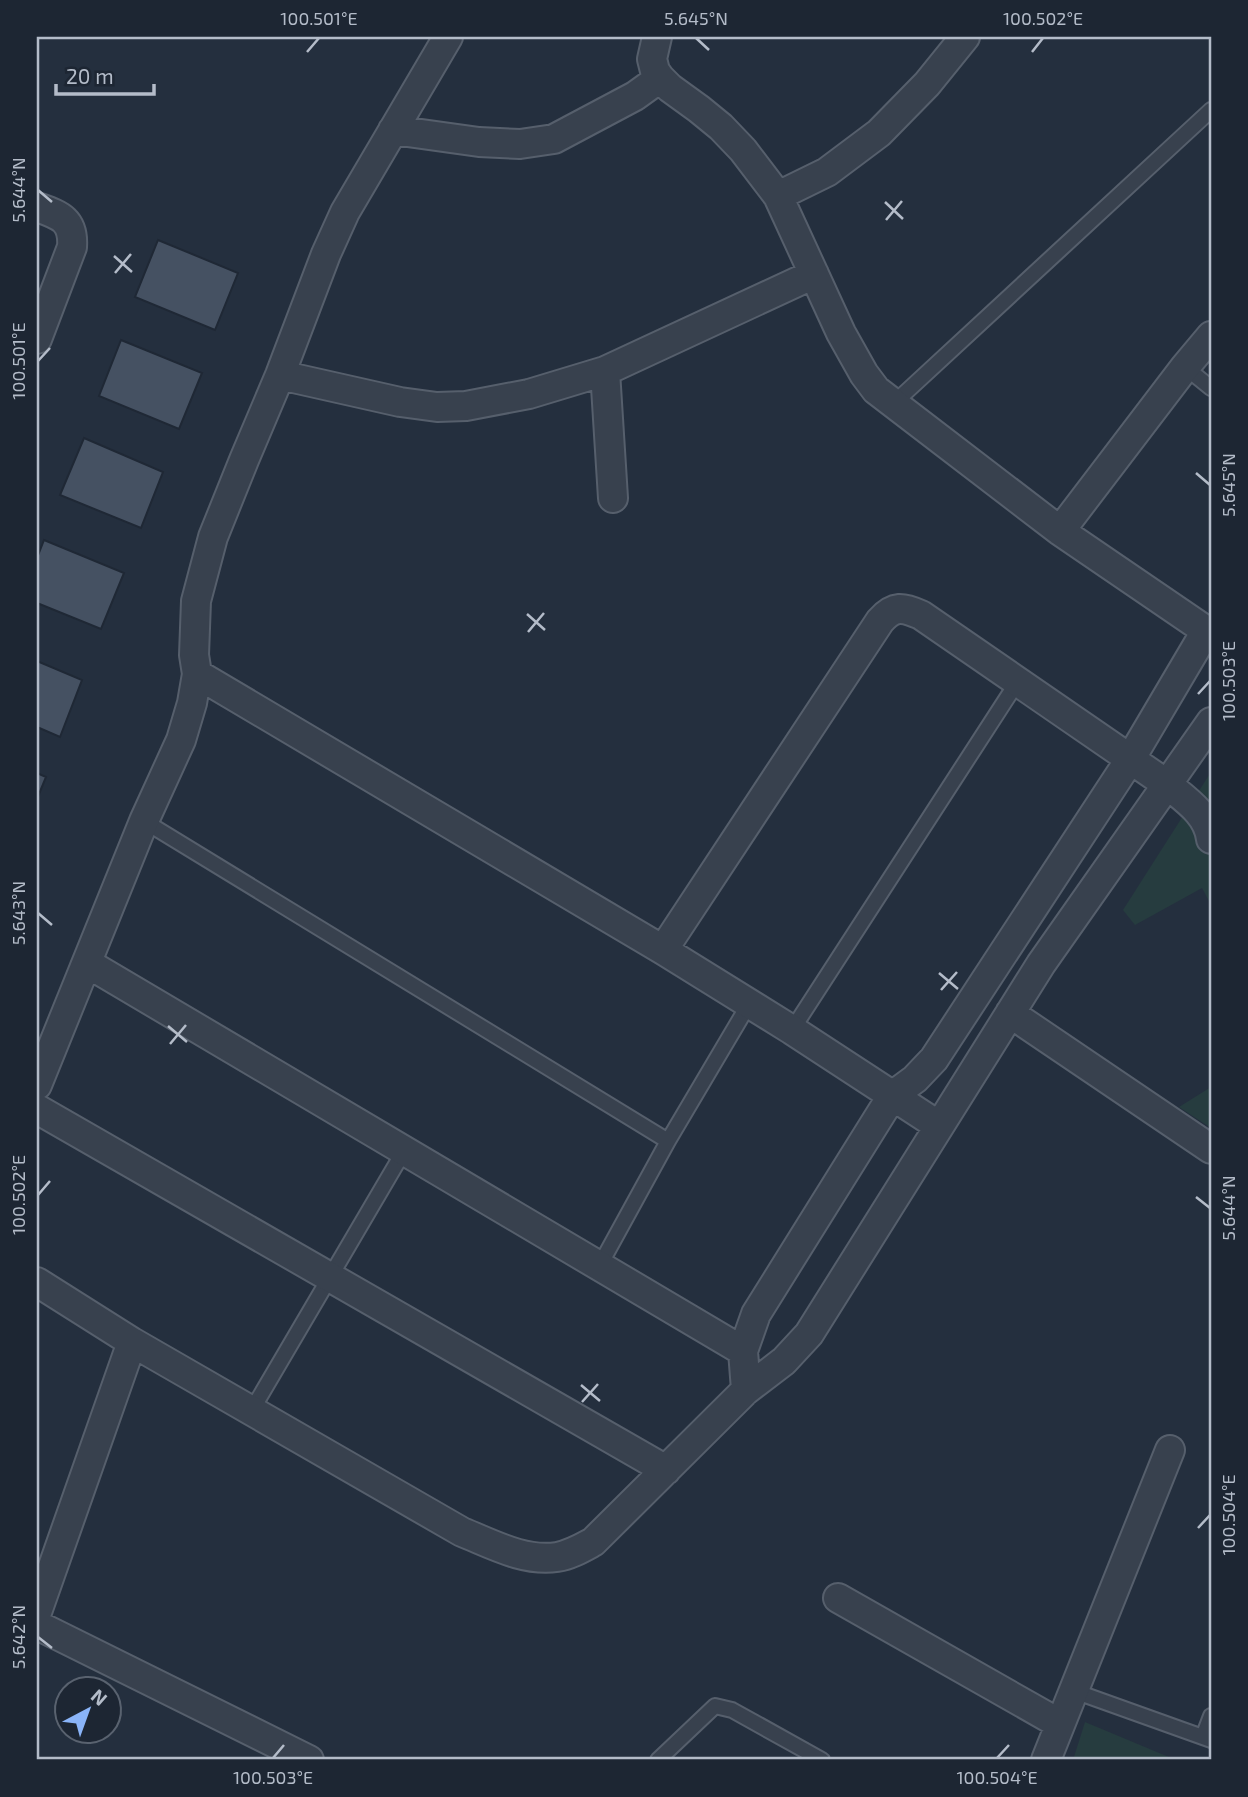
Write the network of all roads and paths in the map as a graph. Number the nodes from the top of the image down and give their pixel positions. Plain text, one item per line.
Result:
1 (448, 37) edge
2 (657, 37) edge
3 (965, 37) edge
4 (660, 78) junction
5 (1211, 110) edge
6 (393, 130) junction
7 (778, 196) junction
8 (37, 207) edge
9 (814, 275) junction
10 (1211, 336) edge
11 (37, 339) edge
12 (1185, 367) junction
13 (605, 371) junction
14 (281, 375) junction
15 (1211, 388) edge
16 (893, 404) junction
17 (613, 498) dead end
18 (1060, 531) junction
19 (1209, 632) edge
20 (197, 674) junction
21 (1017, 681) junction
22 (1211, 722) edge
23 (1131, 758) junction
24 (1168, 785) junction
25 (144, 821) junction
26 (1211, 839) edge
27 (663, 950) junction
28 (87, 962) junction
29 (749, 1004) junction
30 (1010, 1013) junction
31 (792, 1030) junction
32 (37, 1085) edge
33 (892, 1096) junction
34 (37, 1108) edge
35 (939, 1126) junction
36 (668, 1141) junction
37 (1211, 1149) edge
38 (404, 1151) junction
39 (600, 1265) junction
40 (330, 1277) junction
41 (37, 1282) edge
42 (132, 1342) junction
43 (743, 1350) junction
44 (746, 1390) junction
45 (251, 1410) junction
46 (1170, 1450) dead end
47 (666, 1470) junction
48 (838, 1598) dead end
49 (37, 1612) edge
50 (37, 1625) edge
51 (1074, 1691) junction
52 (1211, 1716) edge
53 (1060, 1724) junction
54 (1207, 1739) edge
55 (309, 1760) edge
56 (658, 1760) edge
57 (822, 1760) edge
58 (1046, 1760) edge

1 - 6 street
2 - 4 street
3 - 7 street
4 - 6 street
4 - 7 street
5 - 16 lane
6 - 14 street
7 - 9 street
8 - 11 street
9 - 13 street
9 - 16 street
10 - 12 street
12 - 15 lane
12 - 18 street
13 - 14 street
13 - 17 street
14 - 20 street
16 - 18 street
18 - 19 street
19 - 23 street
20 - 25 street
20 - 27 street
21 - 23 street
21 - 27 street
21 - 31 lane
22 - 24 street
23 - 24 street
23 - 33 street
24 - 26 street
24 - 30 street
25 - 28 street
25 - 36 lane
27 - 29 street
28 - 32 street
28 - 38 street
29 - 31 street
29 - 36 lane
30 - 35 street
30 - 37 street
31 - 33 street
33 - 35 street
33 - 43 street
34 - 40 street
35 - 44 street
36 - 39 lane
38 - 39 street
38 - 40 lane
39 - 43 street
40 - 45 lane
40 - 47 street
41 - 42 street
42 - 45 street
42 - 49 street
43 - 44 street
44 - 47 street
45 - 47 street
46 - 51 street
48 - 53 street
50 - 55 street
51 - 53 street
51 - 54 lane
52 - 54 lane
53 - 58 street
56 - 57 lane

